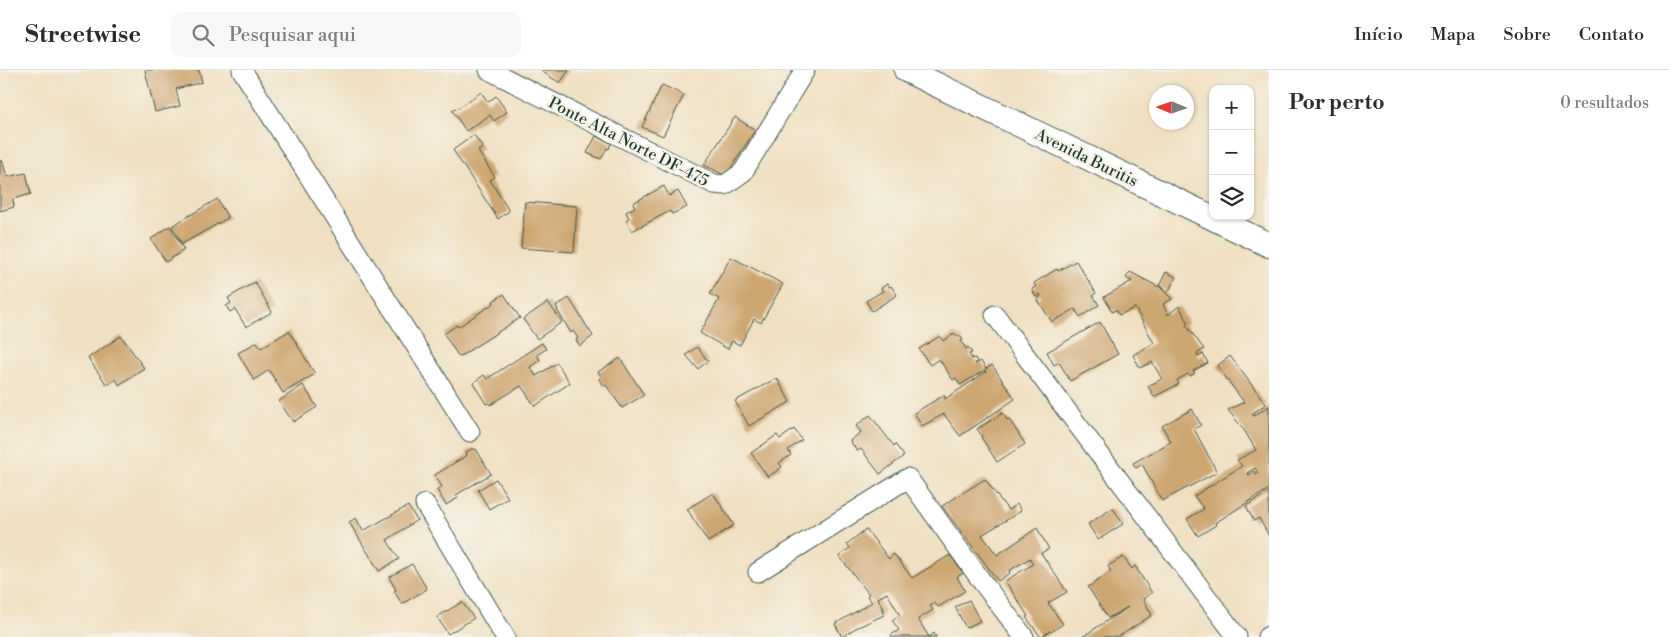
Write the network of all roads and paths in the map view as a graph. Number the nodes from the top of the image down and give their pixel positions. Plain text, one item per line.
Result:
1 (242, 70) edge
2 (489, 70) edge
3 (805, 70) edge
4 (906, 70) edge
5 (1269, 245) edge
6 (995, 315) dead end
7 (470, 432) dead end
8 (425, 504) dead end
9 (758, 572) dead end
10 (505, 637) edge
11 (1024, 637) edge
12 (1237, 637) edge

1 - 7 street
2 - 3 street, Ponte Alta Norte DF-475
4 - 5 street, Avenida Buritis
6 - 12 street
8 - 10 street
9 - 11 street

